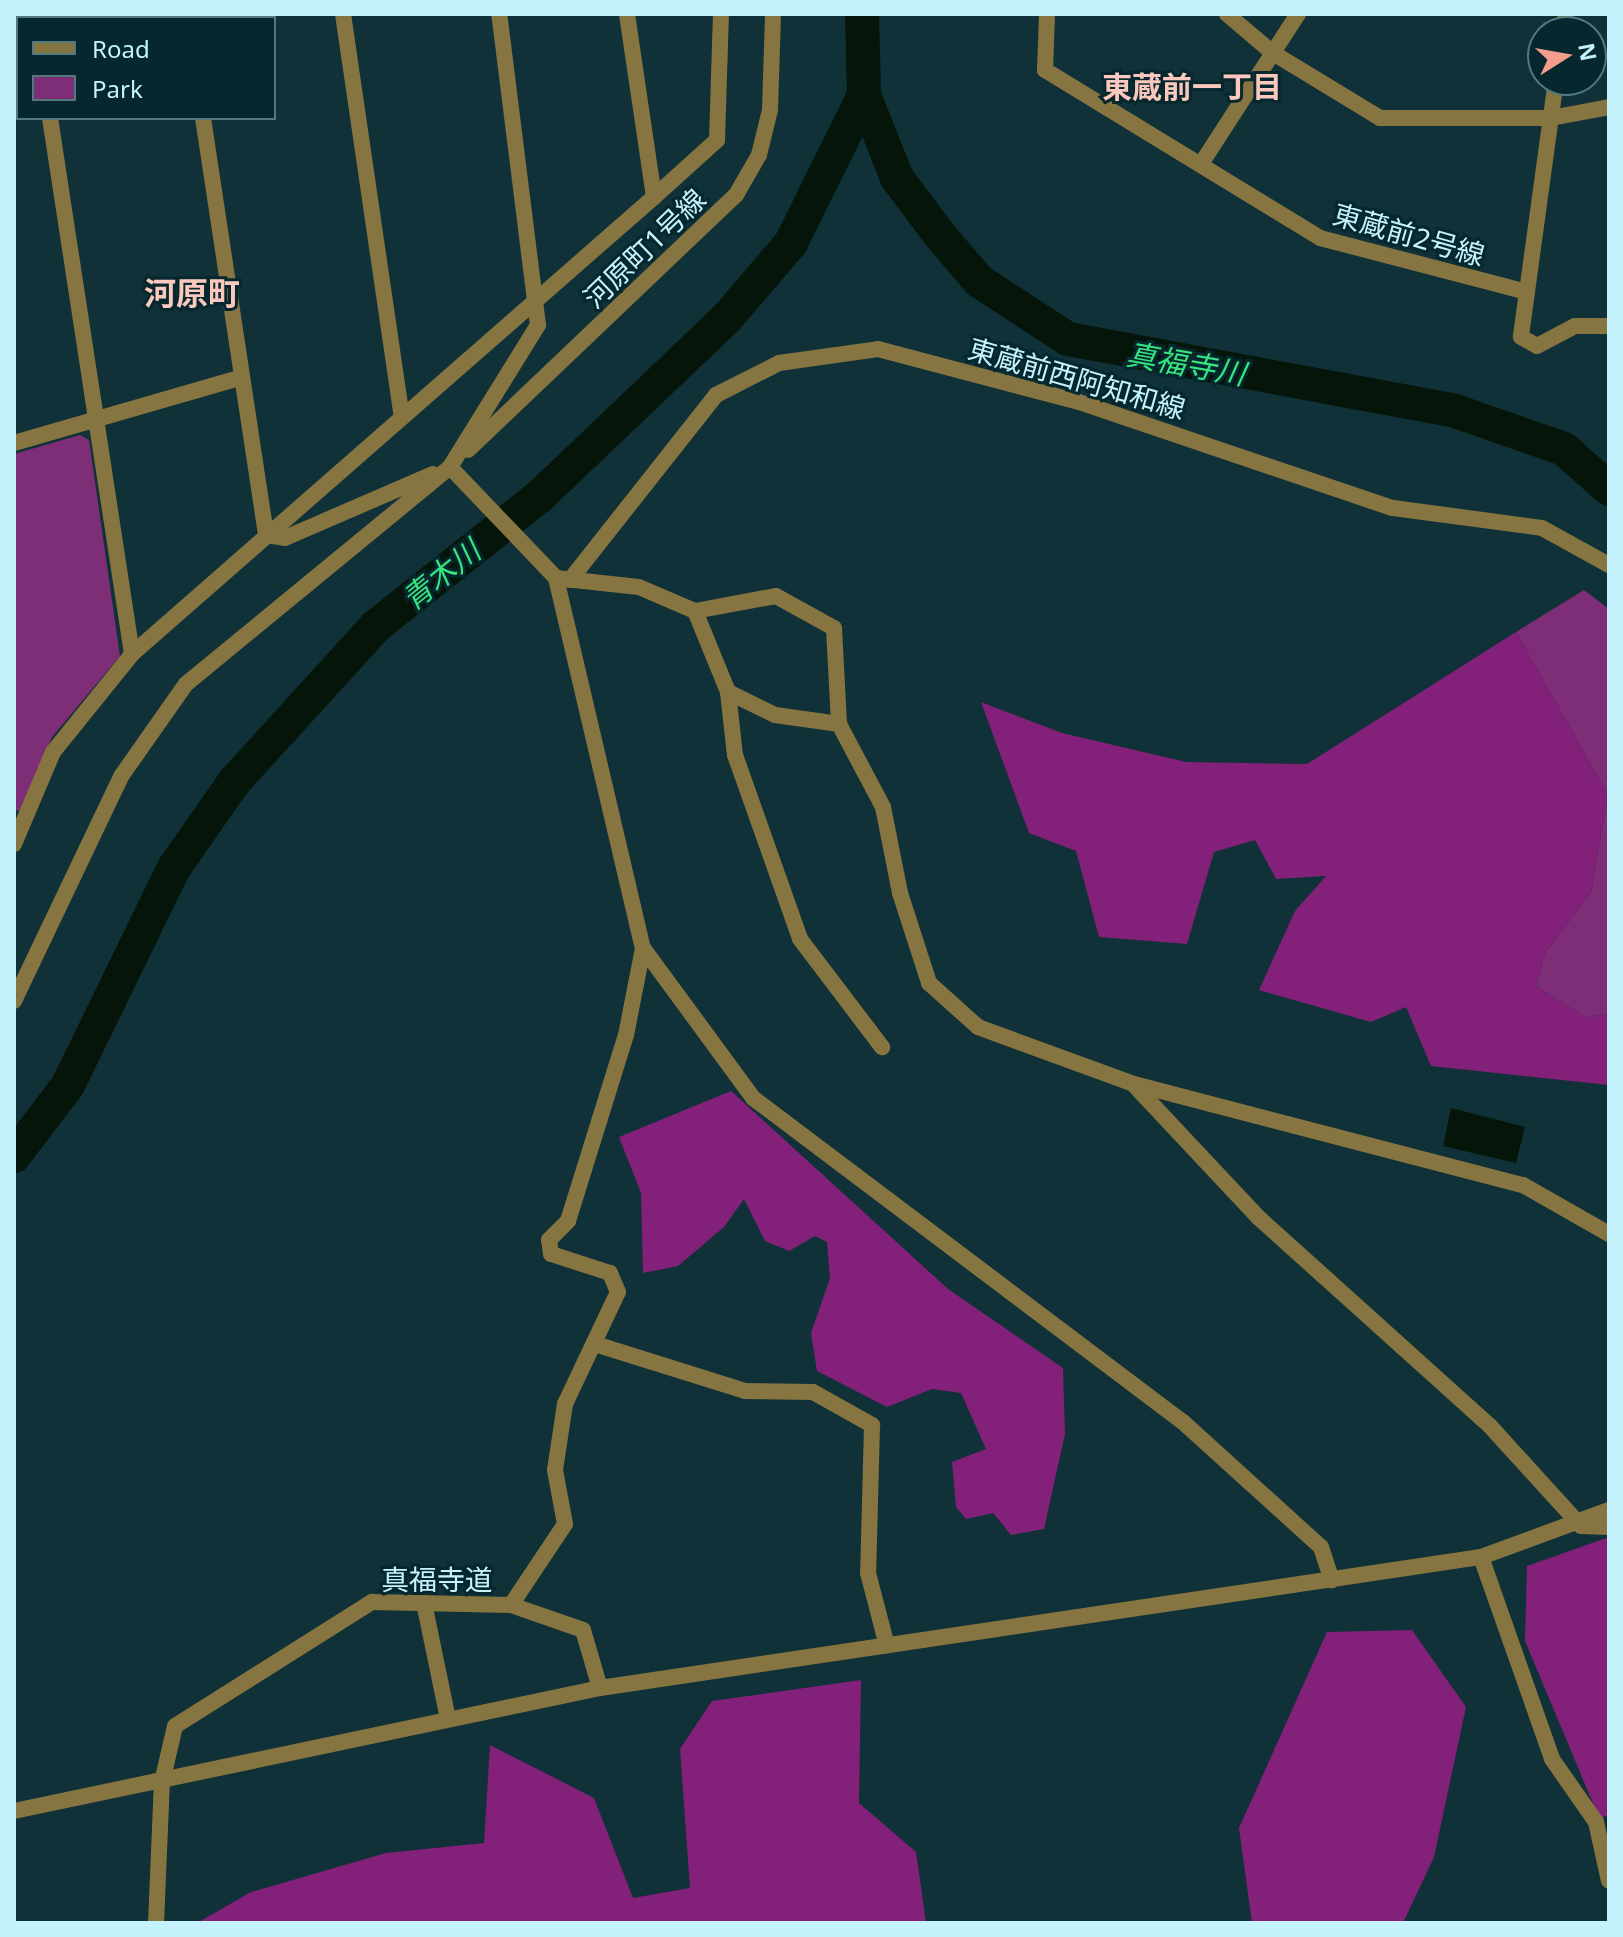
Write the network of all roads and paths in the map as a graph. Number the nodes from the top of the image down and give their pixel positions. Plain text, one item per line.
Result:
1 (343, 14) edge
2 (499, 14) edge
3 (627, 14) edge
4 (721, 14) edge
5 (773, 14) edge
6 (1047, 14) edge
7 (1227, 14) edge
8 (1298, 14) edge
9 (1273, 53) junction
10 (1554, 96) edge
11 (1609, 107) edge
12 (1551, 118) junction
13 (50, 120) edge
14 (203, 120) edge
15 (1201, 164) junction
16 (654, 197) junction
17 (1527, 292) junction
18 (540, 304) junction
19 (1609, 326) edge
20 (242, 377) junction
21 (402, 417) junction
22 (96, 421) junction
23 (14, 443) edge
24 (450, 467) junction
25 (266, 535) junction
26 (1609, 565) edge
27 (563, 579) junction
28 (695, 611) junction
29 (132, 654) junction
30 (728, 692) junction
31 (839, 724) junction
32 (16, 835) edge
33 (643, 948) junction
34 (14, 1001) edge
35 (882, 1047) dead end
36 (1134, 1084) junction
37 (1609, 1234) edge
38 (595, 1344) junction
39 (1609, 1510) edge
40 (1581, 1526) junction
41 (1609, 1527) edge
42 (1481, 1557) junction
43 (1332, 1580) junction
44 (424, 1603) junction
45 (511, 1605) junction
46 (887, 1646) junction
47 (600, 1688) junction
48 (448, 1719) junction
49 (162, 1782) junction
50 (14, 1811) edge
51 (1609, 1881) edge
52 (156, 1923) edge

1 - 21 street
2 - 18 street
3 - 16 street
4 - 16 street
5 - 24 street, 河原町1号線
6 - 15 street, 東蔵前2号線
7 - 9 street
8 - 9 street
9 - 12 street
9 - 15 street
10 - 12 street
11 - 12 street
12 - 17 street
13 - 22 street
14 - 20 street
15 - 17 street, 東蔵前2号線
16 - 18 street
17 - 19 street
18 - 21 street
18 - 24 street
20 - 22 street
20 - 25 street
21 - 25 street
22 - 23 street
22 - 29 street
24 - 25 street
24 - 27 street
24 - 34 street
25 - 29 street
26 - 27 street, 東蔵前西阿知和線
27 - 28 street
27 - 33 street
28 - 30 street
28 - 31 street
29 - 32 street
30 - 31 street
30 - 35 street
31 - 36 street
33 - 38 street
33 - 43 street
36 - 37 street
36 - 40 street
38 - 45 street
38 - 46 street
39 - 40 street
40 - 41 street
40 - 42 street
42 - 43 street
42 - 51 street
43 - 46 street
44 - 45 street, 真福寺道
44 - 48 street
44 - 49 street, 真福寺道
45 - 47 street, 真福寺道
46 - 47 street
47 - 48 street
48 - 49 street
49 - 50 street
49 - 52 street, 真福寺道

